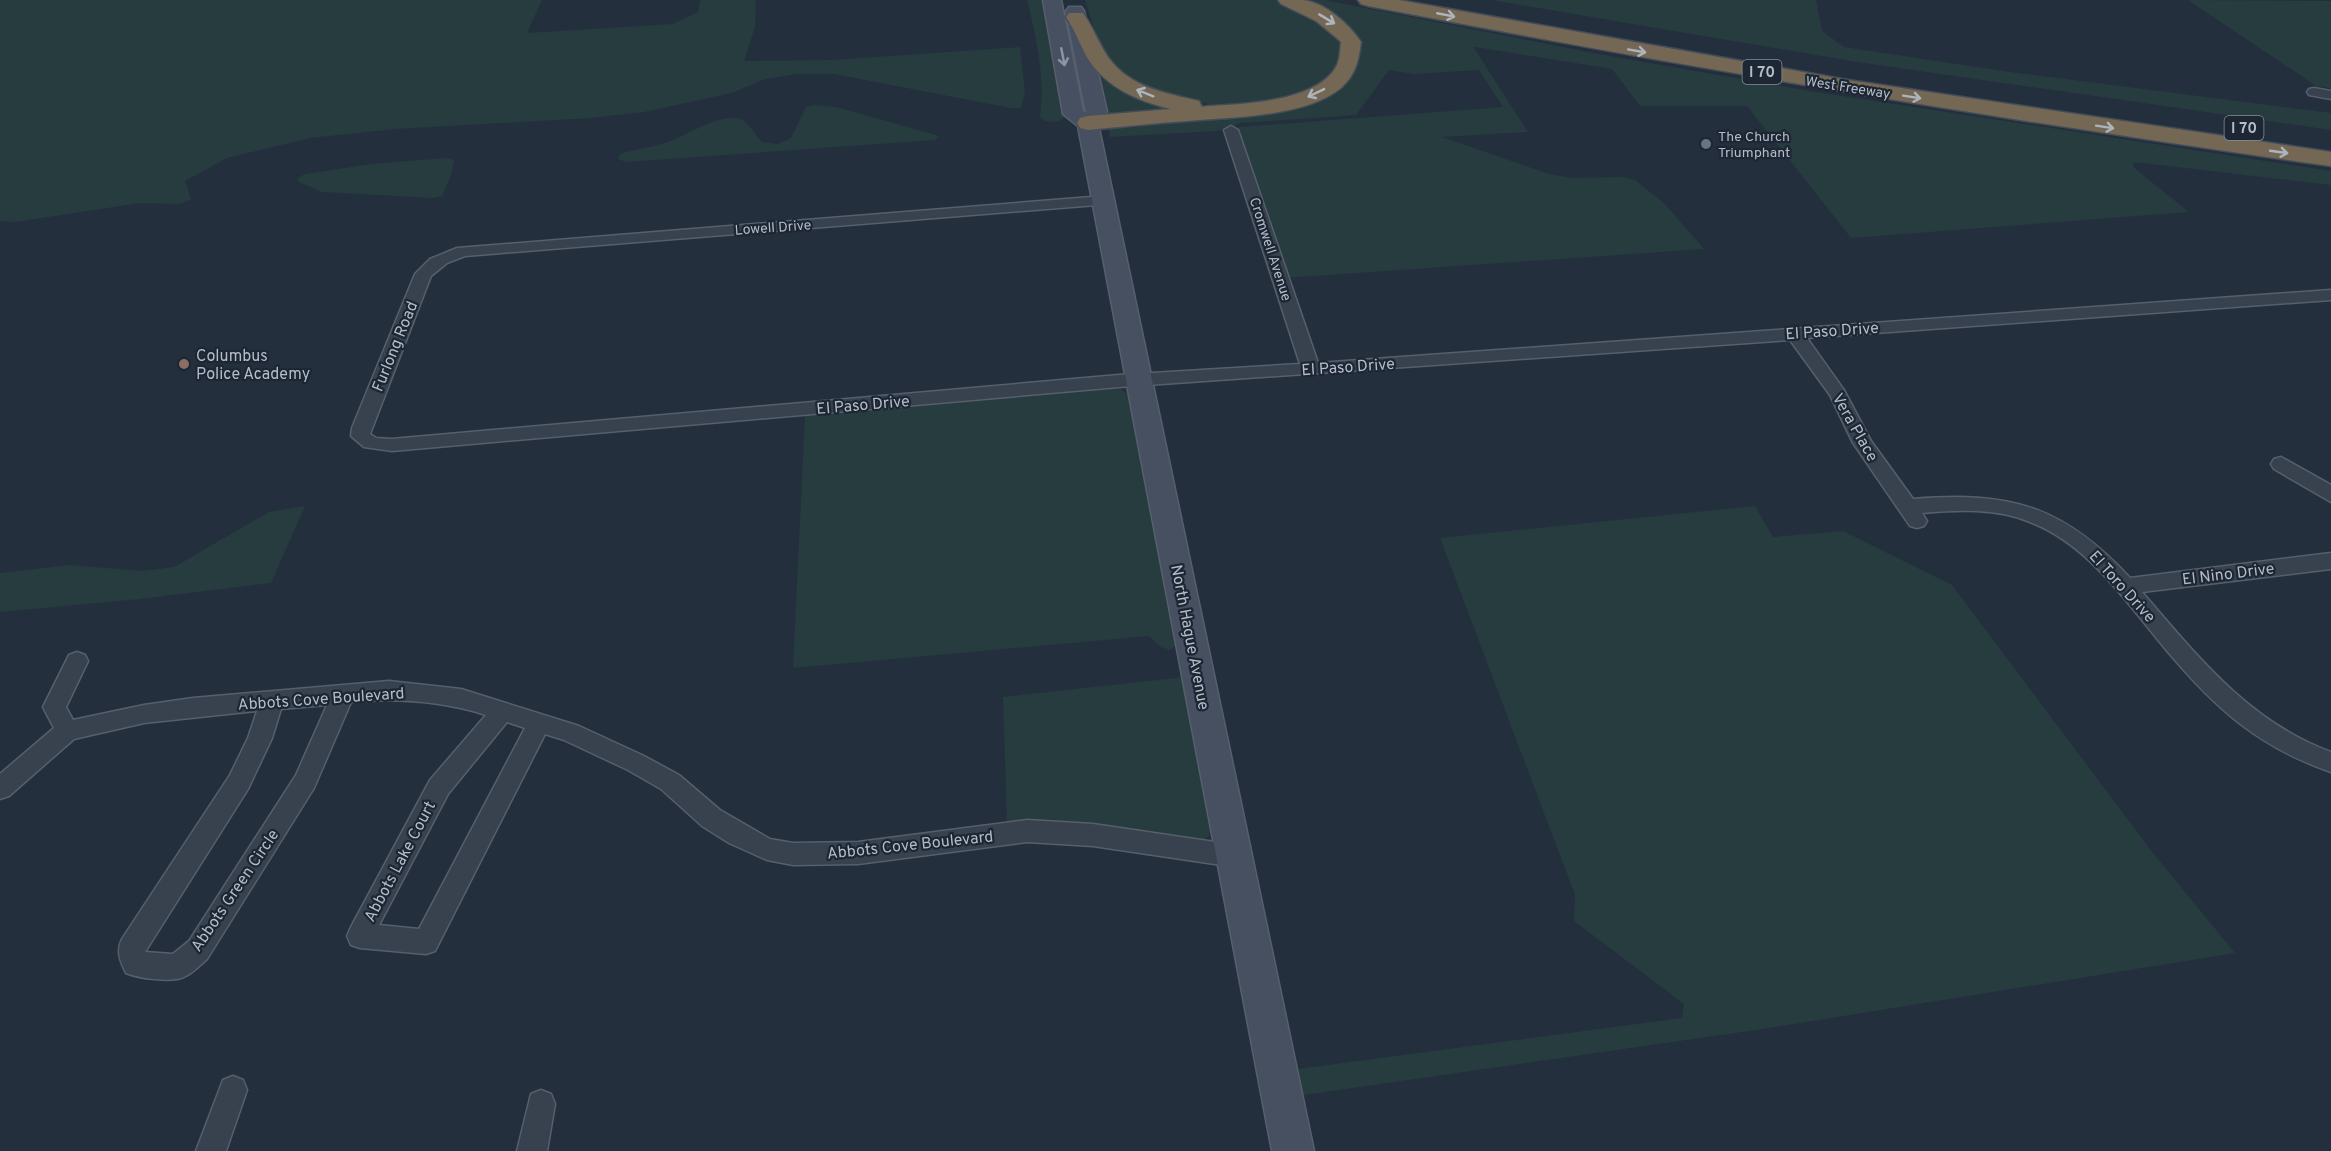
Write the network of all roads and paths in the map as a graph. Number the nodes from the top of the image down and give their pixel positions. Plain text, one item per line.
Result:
1 (1052, 0) edge
2 (1288, 0) edge
3 (1368, 0) edge
4 (1453, 0) edge
5 (1074, 9) edge
6 (2314, 92) dead end
7 (2331, 94) edge
8 (1243, 110) junction
9 (1088, 123) junction
10 (1231, 130) dead end
11 (2331, 140) edge
12 (2331, 159) edge
13 (1104, 201) junction
14 (444, 257) joint
15 (2331, 295) edge
16 (1794, 333) junction
17 (1311, 369) junction
18 (1141, 380) junction
19 (366, 441) joint
20 (2281, 464) dead end
21 (2331, 495) edge
22 (1912, 514) joint
23 (2331, 561) edge
24 (2125, 586) junction
25 (77, 661) dead end
26 (343, 694) junction
27 (272, 699) junction
28 (503, 711) junction
29 (540, 722) junction
30 (67, 731) junction
31 (2331, 762) edge
32 (0, 789) edge
33 (1235, 856) junction
34 (232, 1090) dead end
35 (541, 1104) dead end
36 (211, 1151) edge
37 (532, 1151) edge
38 (1293, 1151) edge

1 -> 9 main road, North Hague Avenue
2 -> 8 highway
3 -> 12 highway, West Freeway / I 70
4 - 11 highway, West Freeway / I 70
8 -> 5 highway
5 - 9 main road, North Hague Avenue
6 - 7 street
8 - 9 highway
9 - 13 main road, North Hague Avenue
10 - 17 street, Cromwell Avenue
13 - 14 street, Lowell Drive
13 - 18 main road, North Hague Avenue
14 - 19 street, Furlong Road
15 - 16 street, El Paso Drive
16 - 17 street, El Paso Drive
16 - 22 street, Vera Place
17 - 18 street, El Paso Drive
18 - 19 street, El Paso Drive
18 - 33 main road, North Hague Avenue
20 - 21 street
22 - 24 street, El Toro Drive
23 - 24 street, El Nino Drive
24 - 31 street, El Toro Drive
25 - 30 street
26 - 27 street, Abbots Cove Boulevard
26 - 27 street, Abbots Green Circle
26 - 28 street, Abbots Cove Boulevard
27 - 30 street, Abbots Cove Boulevard
28 - 29 street, Abbots Cove Boulevard
28 - 29 street, Abbots Lake Court
29 - 33 street, Abbots Cove Boulevard
30 - 32 street, Abbots Cove Boulevard
33 - 38 main road, North Hague Avenue
34 - 36 street
35 - 37 street

